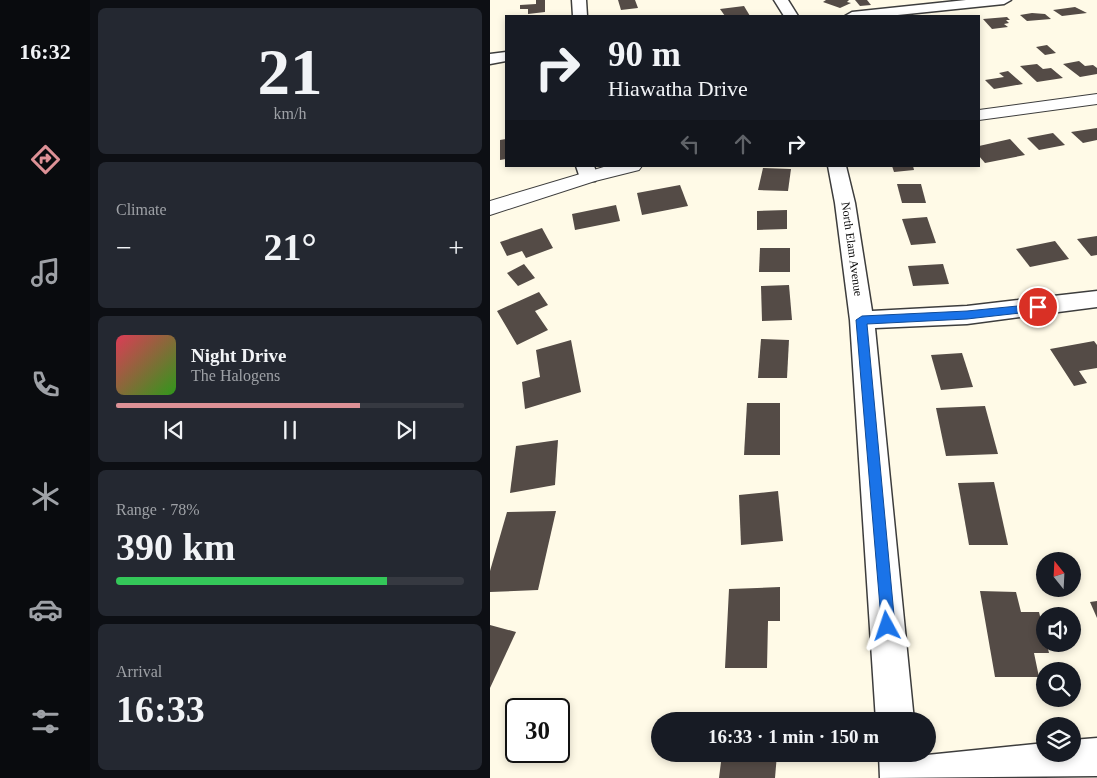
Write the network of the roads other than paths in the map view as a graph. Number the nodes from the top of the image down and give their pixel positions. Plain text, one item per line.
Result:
1 (579, 0) edge
2 (781, 0) edge
3 (1004, 0) edge
4 (580, 15) edge
5 (790, 15) edge
6 (862, 15) edge
7 (505, 57) edge
8 (490, 59) edge
9 (1097, 99) edge
10 (980, 116) edge
11 (624, 167) edge
12 (837, 167) edge
13 (586, 172) edge
14 (490, 208) edge
15 (1097, 299) edge
16 (862, 320) junction
17 (895, 712) edge
18 (1097, 758) edge
19 (899, 762) edge
20 (900, 778) edge

1 - 4 street
2 - 5 street
3 - 6 street
7 - 8 street
9 - 10 street
11 - 13 street
12 - 16 street, North Elam Avenue
13 - 14 street
15 - 16 street
16 - 17 street, North Elam Avenue
18 - 20 street
19 - 20 street

